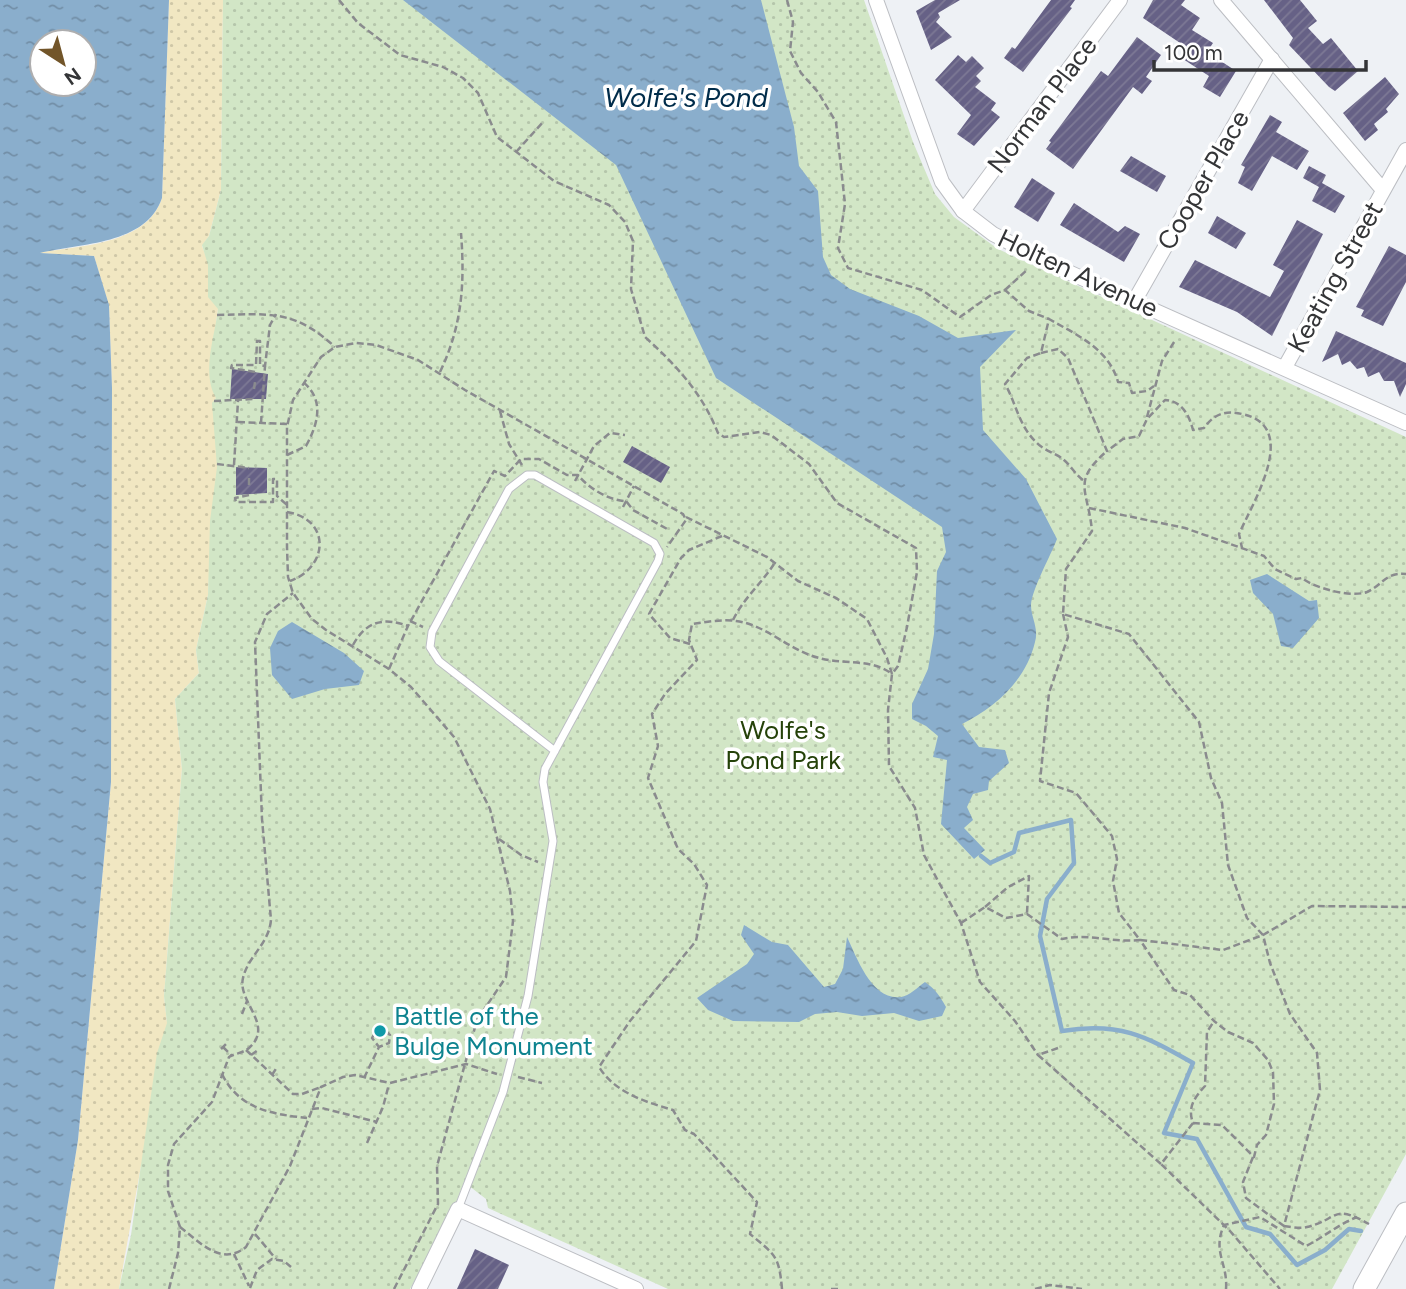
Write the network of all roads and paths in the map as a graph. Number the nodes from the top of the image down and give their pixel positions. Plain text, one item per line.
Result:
1 (339, 0) edge
2 (788, 0) edge
3 (1120, 0) edge
4 (1221, 0) edge
5 (881, 3) edge
6 (1272, 59) junction
7 (544, 121) dead end
8 (1406, 150) edge
9 (516, 152) junction
10 (1383, 190) junction
11 (963, 211) junction
12 (461, 233) dead end
13 (1028, 269) dead end
14 (1005, 290) junction
15 (1135, 300) junction
16 (276, 314) junction
17 (217, 315) dead end
18 (1049, 319) junction
19 (1177, 340) dead end
20 (335, 347) junction
21 (1041, 353) junction
22 (265, 366) junction
23 (1285, 367) junction
24 (255, 372) dead end
25 (440, 372) junction
26 (255, 382) dead end
27 (303, 382) junction
28 (1154, 386) junction
29 (254, 389) dead end
30 (253, 399) dead end
31 (214, 401) dead end
32 (238, 401) junction
33 (500, 410) junction
34 (1147, 419) junction
35 (237, 422) junction
36 (261, 423) junction
37 (1406, 423) edge
38 (287, 424) junction
39 (625, 435) dead end
40 (1107, 451) junction
41 (287, 456) junction
42 (586, 459) junction
43 (519, 461) junction
44 (217, 464) dead end
45 (234, 465) junction
46 (522, 465) dead end
47 (249, 468) dead end
48 (578, 475) junction
49 (249, 477) dead end
50 (1083, 480) junction
51 (575, 481) dead end
52 (249, 485) dead end
53 (634, 486) junction
54 (249, 495) dead end
55 (626, 501) junction
56 (287, 505) junction
57 (623, 507) dead end
58 (1087, 507) junction
59 (287, 512) junction
60 (686, 516) junction
61 (669, 530) dead end
62 (724, 536) junction
63 (1242, 548) junction
64 (660, 554) junction
65 (775, 563) junction
66 (1406, 574) edge
67 (290, 581) junction
68 (293, 593) junction
69 (1063, 614) junction
70 (733, 620) junction
71 (411, 621) junction
72 (408, 626) junction
73 (426, 629) dead end
74 (690, 644) junction
75 (352, 646) junction
76 (389, 669) junction
77 (892, 674) junction
78 (555, 751) junction
79 (499, 839) junction
80 (538, 862) dead end
81 (985, 907) junction
82 (1406, 907) edge
83 (1027, 914) junction
84 (961, 923) junction
85 (1264, 935) junction
86 (1140, 940) junction
87 (247, 1001) junction
88 (242, 1014) dead end
89 (1214, 1021) junction
90 (223, 1047) dead end
91 (379, 1047) junction
92 (1058, 1048) dead end
93 (246, 1050) junction
94 (258, 1050) dead end
95 (251, 1055) junction
96 (1038, 1055) junction
97 (232, 1056) junction
98 (466, 1064) junction
99 (277, 1069) dead end
100 (222, 1074) junction
101 (272, 1075) junction
102 (508, 1075) junction
103 (517, 1077) dead end
104 (364, 1078) junction
105 (293, 1083) dead end
106 (390, 1083) junction
107 (542, 1083) dead end
108 (321, 1087) junction
109 (287, 1089) junction
110 (312, 1109) junction
111 (307, 1118) junction
112 (377, 1122) junction
113 (1193, 1123) junction
114 (367, 1143) dead end
115 (1254, 1157) junction
116 (1161, 1164) junction
117 (458, 1209) junction
118 (1406, 1213) edge
119 (1357, 1217) junction
120 (1369, 1224) dead end
121 (1224, 1225) junction
122 (1284, 1226) junction
123 (180, 1227) junction
124 (255, 1234) junction
125 (234, 1254) junction
126 (276, 1259) junction
127 (291, 1267) dead end
128 (169, 1289) edge
129 (250, 1289) edge
130 (394, 1289) edge
131 (419, 1289) edge
132 (635, 1289) edge
133 (782, 1289) edge
134 (831, 1289) edge
135 (840, 1289) edge
136 (1035, 1289) edge
137 (1082, 1289) edge
138 (1226, 1289) edge
139 (1280, 1289) edge
140 (1364, 1289) edge

1 - 9 path
2 - 14 path
3 - 11 street, Norman Place
4 - 6 street
5 - 11 street, Holten Avenue
6 - 10 street
6 - 15 street, Cooper Place
7 - 9 path
8 - 10 street, Keating Street
9 - 77 path
10 - 23 street, Keating Street
11 - 15 street, Holten Avenue
12 - 25 path
13 - 14 path
14 - 18 path
15 - 23 street, Holten Avenue
16 - 17 path
16 - 20 path
16 - 22 path
18 - 21 path
18 - 28 path
19 - 28 path
20 - 25 path
20 - 27 path
21 - 40 path
21 - 50 path
22 - 24 path
22 - 36 path
23 - 37 street, Holten Avenue
25 - 33 path
26 - 29 path
27 - 38 path
27 - 41 path
28 - 34 path
30 - 32 path
31 - 32 path
32 - 35 path
33 - 42 path
33 - 43 path
34 - 40 path
34 - 63 path
35 - 36 path
35 - 45 path
36 - 38 path
38 - 41 path
39 - 42 path
40 - 50 path
41 - 56 path
42 - 48 path
42 - 53 path
43 - 46 path
43 - 48 path
43 - 71 path
44 - 45 path
45 - 47 path
48 - 51 path
48 - 55 path
49 - 52 path
50 - 58 path
53 - 55 path
53 - 60 path
54 - 56 path
55 - 57 path
55 - 61 path
56 - 59 path
58 - 63 path
58 - 69 path
59 - 67 path
59 - 67 path
60 - 62 path
60 - 64 path
62 - 65 path
62 - 74 path
63 - 66 path
64 - 78 lane
64 - 78 lane
65 - 70 path
65 - 77 path
67 - 68 path
68 - 75 path
68 - 87 path
69 - 85 path
69 - 86 path
70 - 74 path
70 - 77 path
71 - 72 path
71 - 73 path
72 - 75 path
72 - 76 path
74 - 133 path
75 - 76 path
76 - 79 path
77 - 84 path
78 - 102 lane
79 - 80 path
79 - 98 path
81 - 83 path
81 - 83 path
81 - 84 path
82 - 85 path
83 - 86 path
84 - 96 path
85 - 86 path
85 - 122 path
86 - 89 path
87 - 88 path
87 - 93 path
89 - 113 path
89 - 115 path
90 - 97 path
91 - 91 path
91 - 104 path
92 - 96 path
93 - 95 path
93 - 97 path
94 - 95 path
95 - 101 path
96 - 116 path
97 - 100 path
98 - 102 path
98 - 106 path
98 - 130 path
99 - 101 path
100 - 111 path
100 - 123 path
101 - 109 path
102 - 117 lane
103 - 107 path
104 - 106 path
104 - 108 path
105 - 109 path
106 - 112 path
108 - 109 path
108 - 110 path
110 - 111 path
110 - 112 path
111 - 124 path
112 - 114 path
113 - 115 path
113 - 116 path
115 - 122 path
116 - 121 path
117 - 131 street
117 - 132 street
118 - 140 main road
119 - 120 path
119 - 121 path
119 - 122 path
121 - 138 path
121 - 139 path
123 - 125 path
123 - 128 path
124 - 125 path
124 - 126 path
125 - 129 path
126 - 127 path
126 - 129 path
134 - 135 path
136 - 137 path

